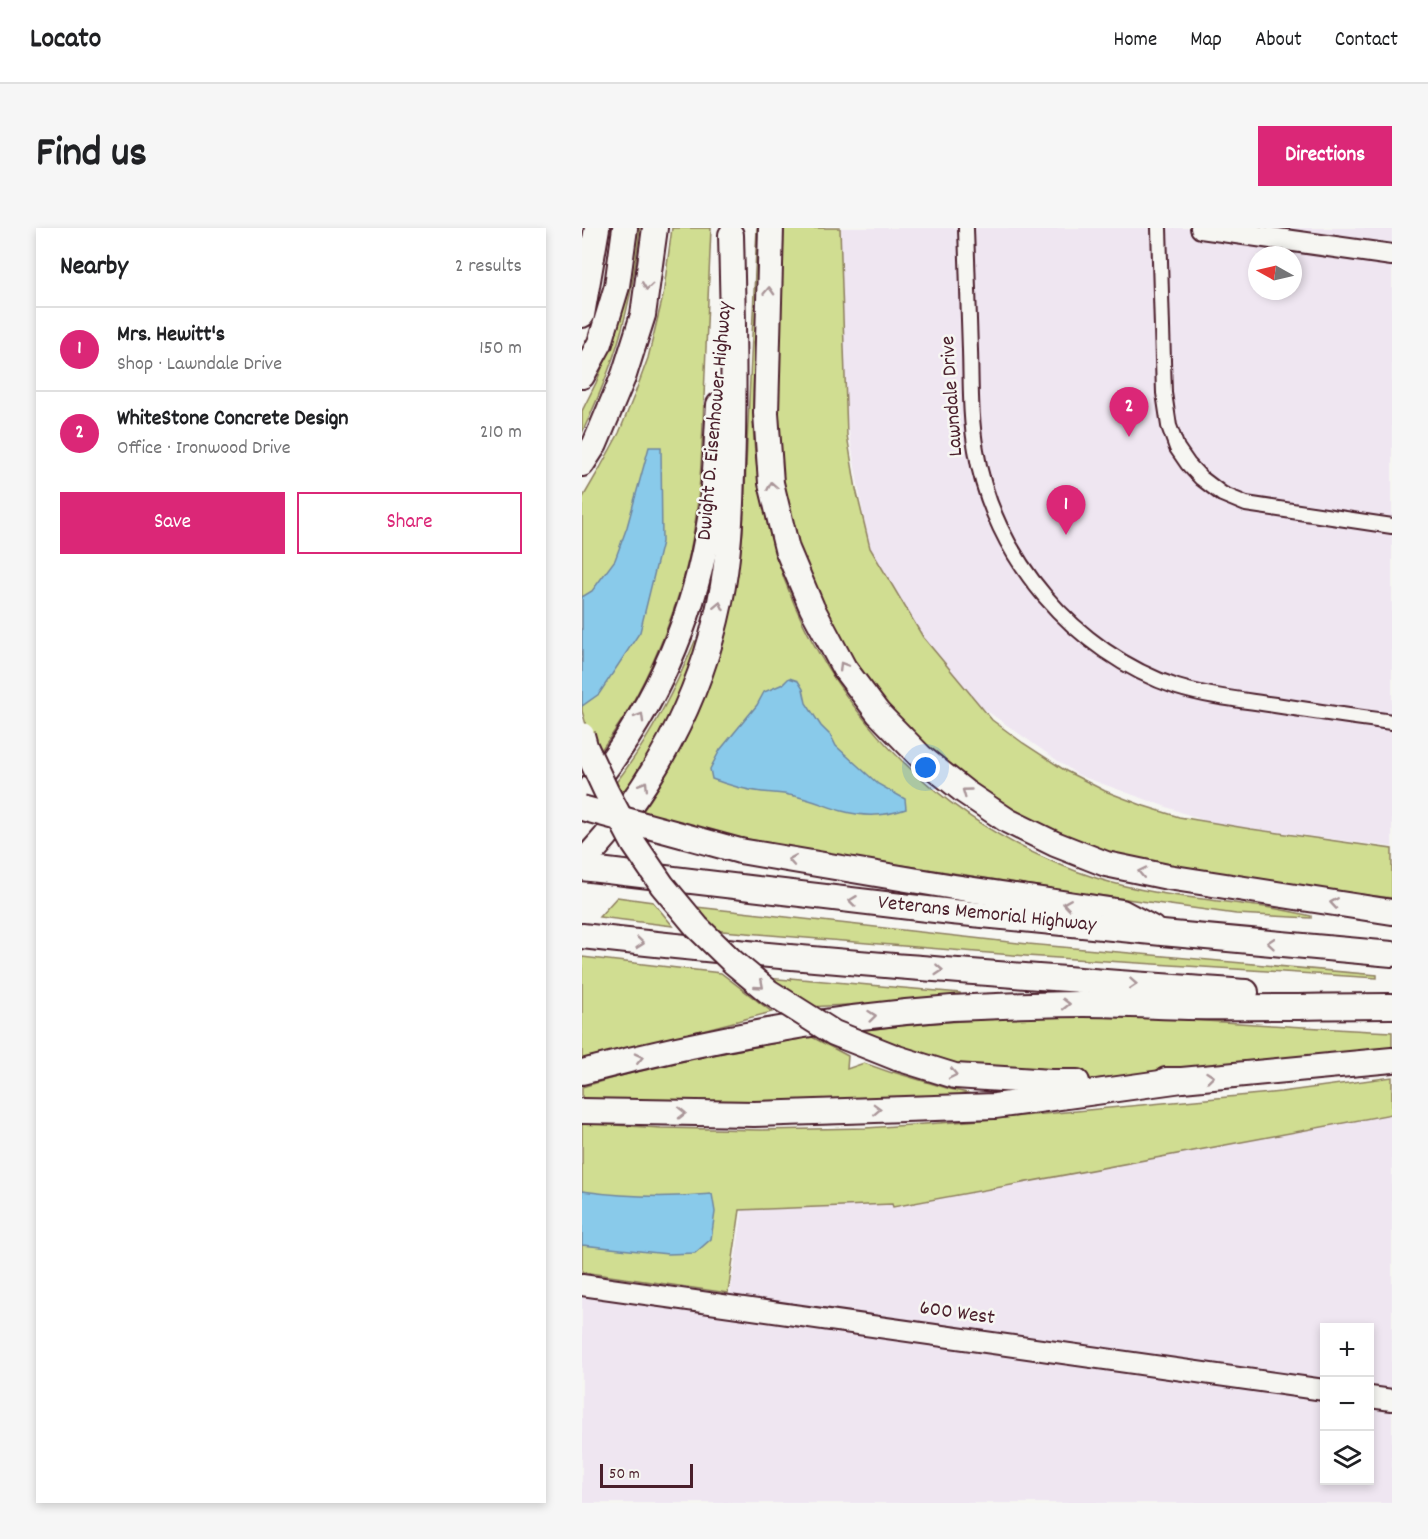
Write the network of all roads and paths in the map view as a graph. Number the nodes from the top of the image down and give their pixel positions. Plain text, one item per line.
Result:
1 (597, 228) edge
2 (626, 228) edge
3 (655, 228) edge
4 (771, 228) edge
5 (966, 228) edge
6 (1159, 228) edge
7 (1202, 228) edge
8 (732, 232) edge
9 (1392, 255) edge
10 (582, 315) edge
11 (582, 376) edge
12 (582, 464) edge
13 (1392, 526) edge
14 (1392, 722) edge
15 (582, 735) edge
16 (582, 799) edge
17 (582, 808) edge
18 (582, 866) edge
19 (1392, 912) edge
20 (1162, 933) junction
21 (582, 936) edge
22 (1392, 954) edge
23 (1392, 1004) edge
24 (1392, 1060) edge
25 (582, 1072) edge
26 (1182, 1080) junction
27 (582, 1111) edge
28 (582, 1285) edge
29 (1320, 1389) edge
30 (1374, 1398) edge
31 (1392, 1400) edge

1 - 10 highway
2 - 11 highway
3 -> 12 highway
19 -> 4 highway
5 - 14 street, Lawndale Drive
6 - 13 street
7 - 9 street
16 -> 8 highway, Dwight D. Eisenhower Highway
18 -> 8 highway
15 -> 26 highway, bridge
20 -> 17 highway, bridge
20 -> 18 highway, Veterans Memorial Highway
22 -> 20 highway, Veterans Memorial Highway
21 -> 23 highway
25 -> 23 highway
26 -> 24 highway
27 -> 26 highway
28 - 29 street, 600 West
30 - 31 street

